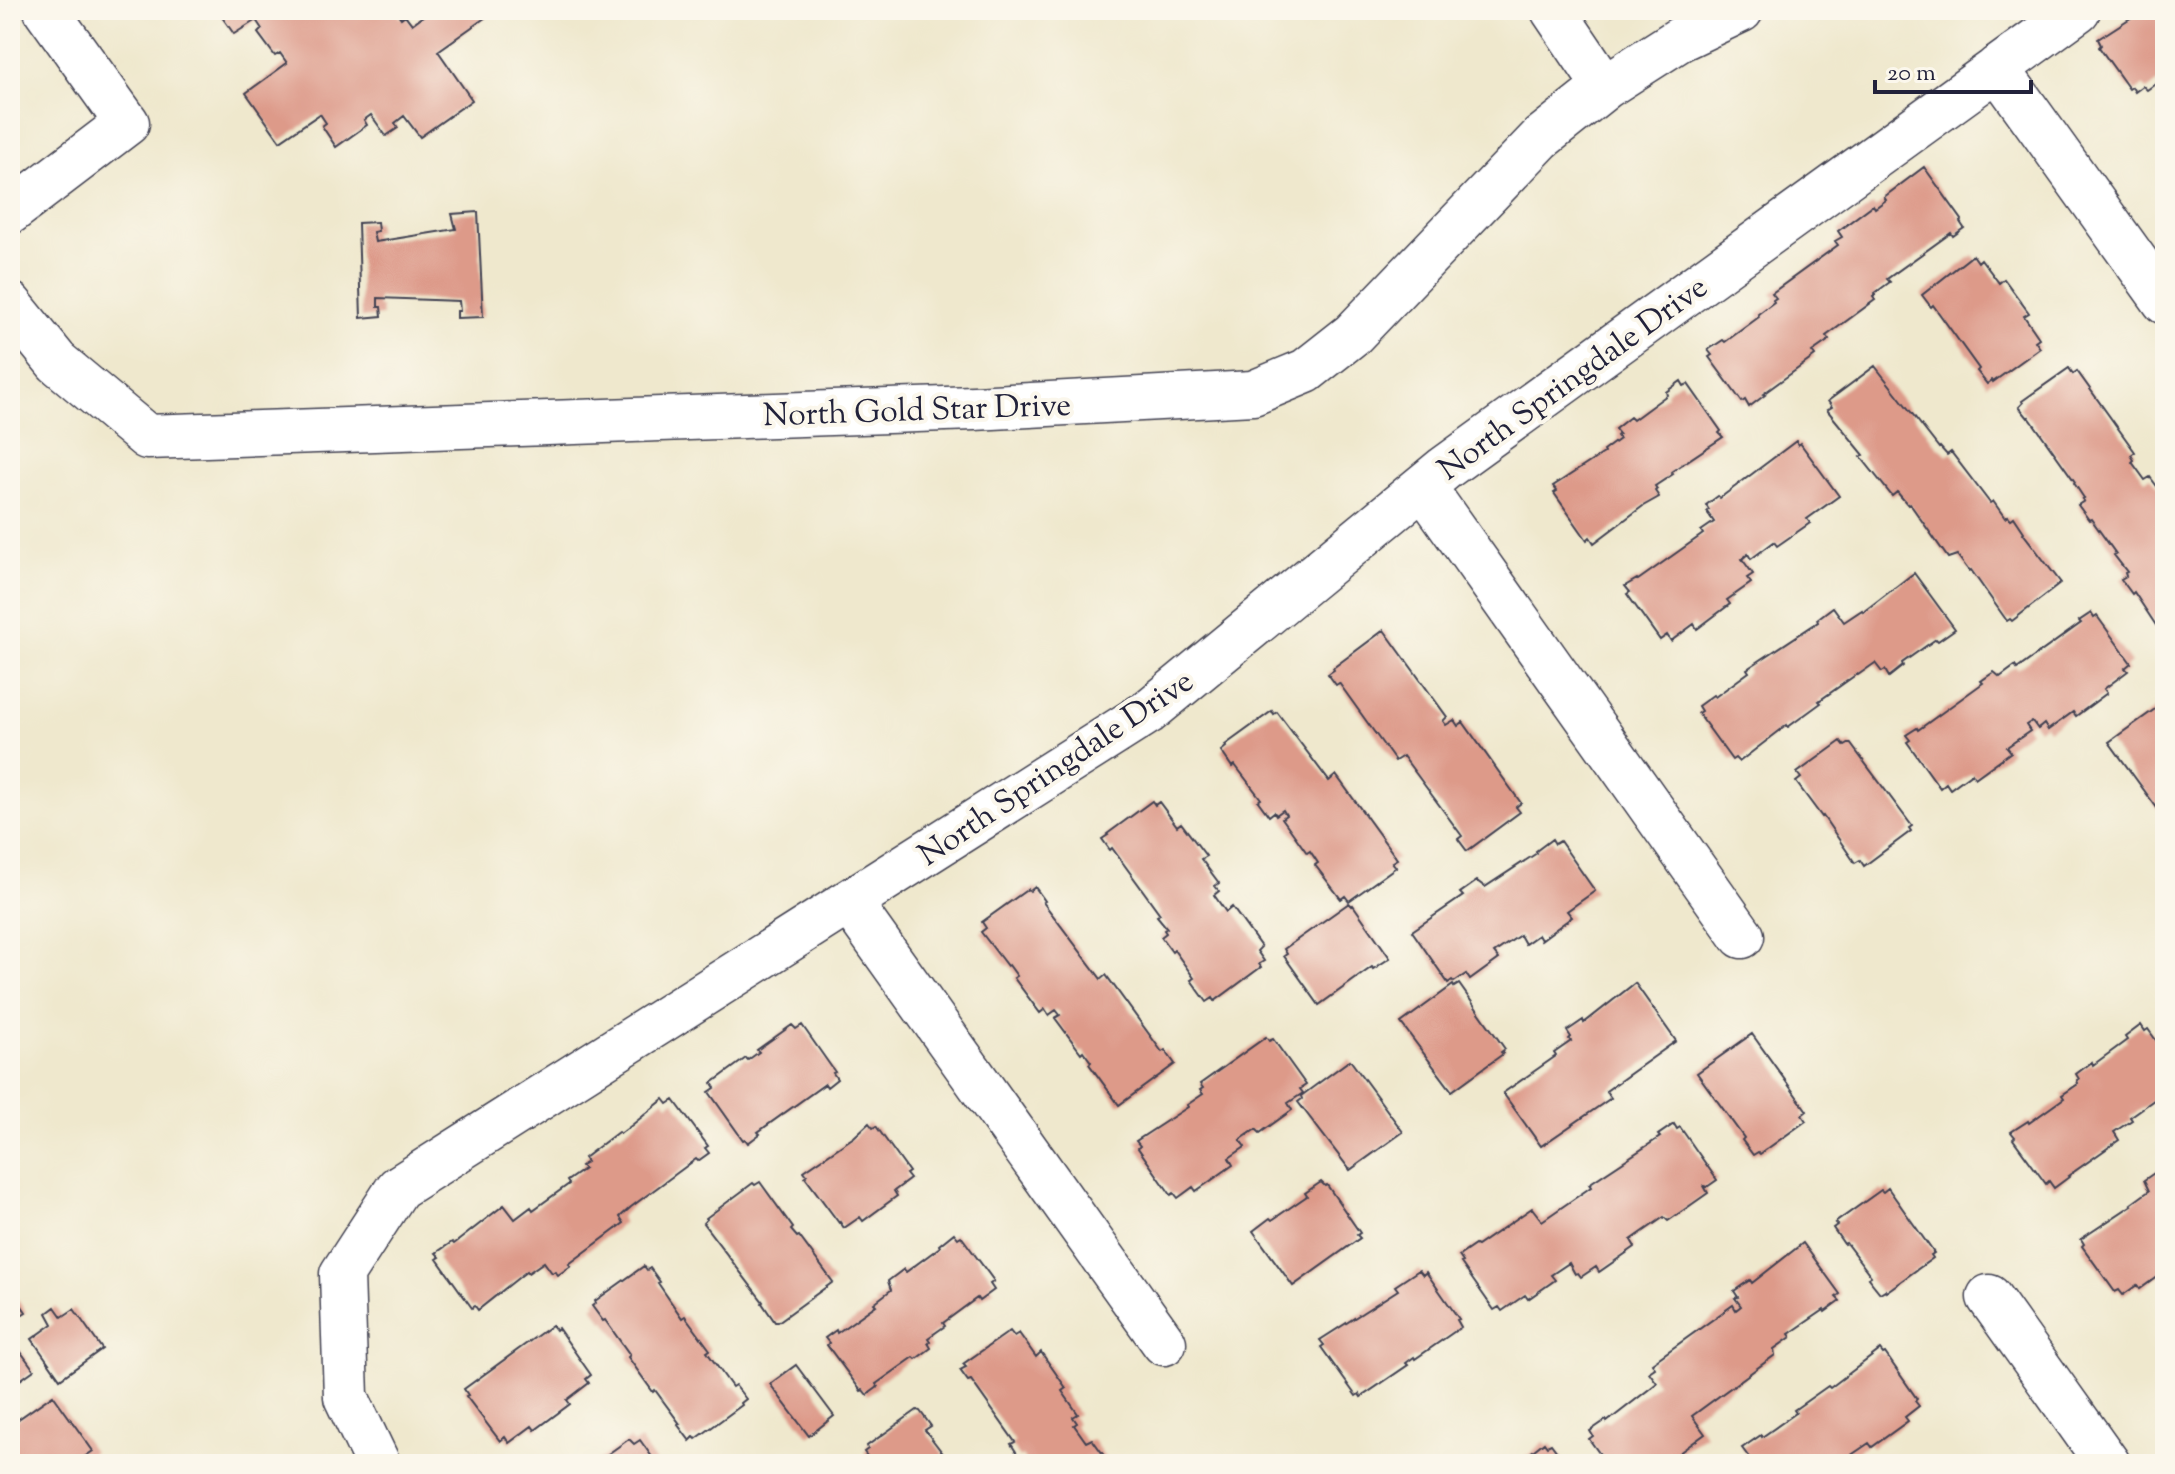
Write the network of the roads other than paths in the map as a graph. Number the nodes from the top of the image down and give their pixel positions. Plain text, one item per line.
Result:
1 (46, 10) edge
2 (1553, 10) edge
3 (1741, 10) edge
4 (2078, 10) edge
5 (1997, 68) junction
6 (1605, 87) junction
7 (10, 212) edge
8 (2165, 302) edge
9 (10, 304) edge
10 (1423, 486) junction
11 (850, 903) junction
12 (1742, 936) dead end
13 (1989, 1297) dead end
14 (1164, 1343) dead end
15 (378, 1464) edge
16 (2108, 1464) edge

1 - 7 street
2 - 6 street
3 - 6 street, North Gold Star Drive
4 - 5 street, North Springdale Drive
5 - 8 street
5 - 10 street, North Springdale Drive
6 - 9 street, North Gold Star Drive
10 - 11 street, North Springdale Drive
10 - 12 street
11 - 14 street
11 - 15 street, North Springdale Drive
13 - 16 street

